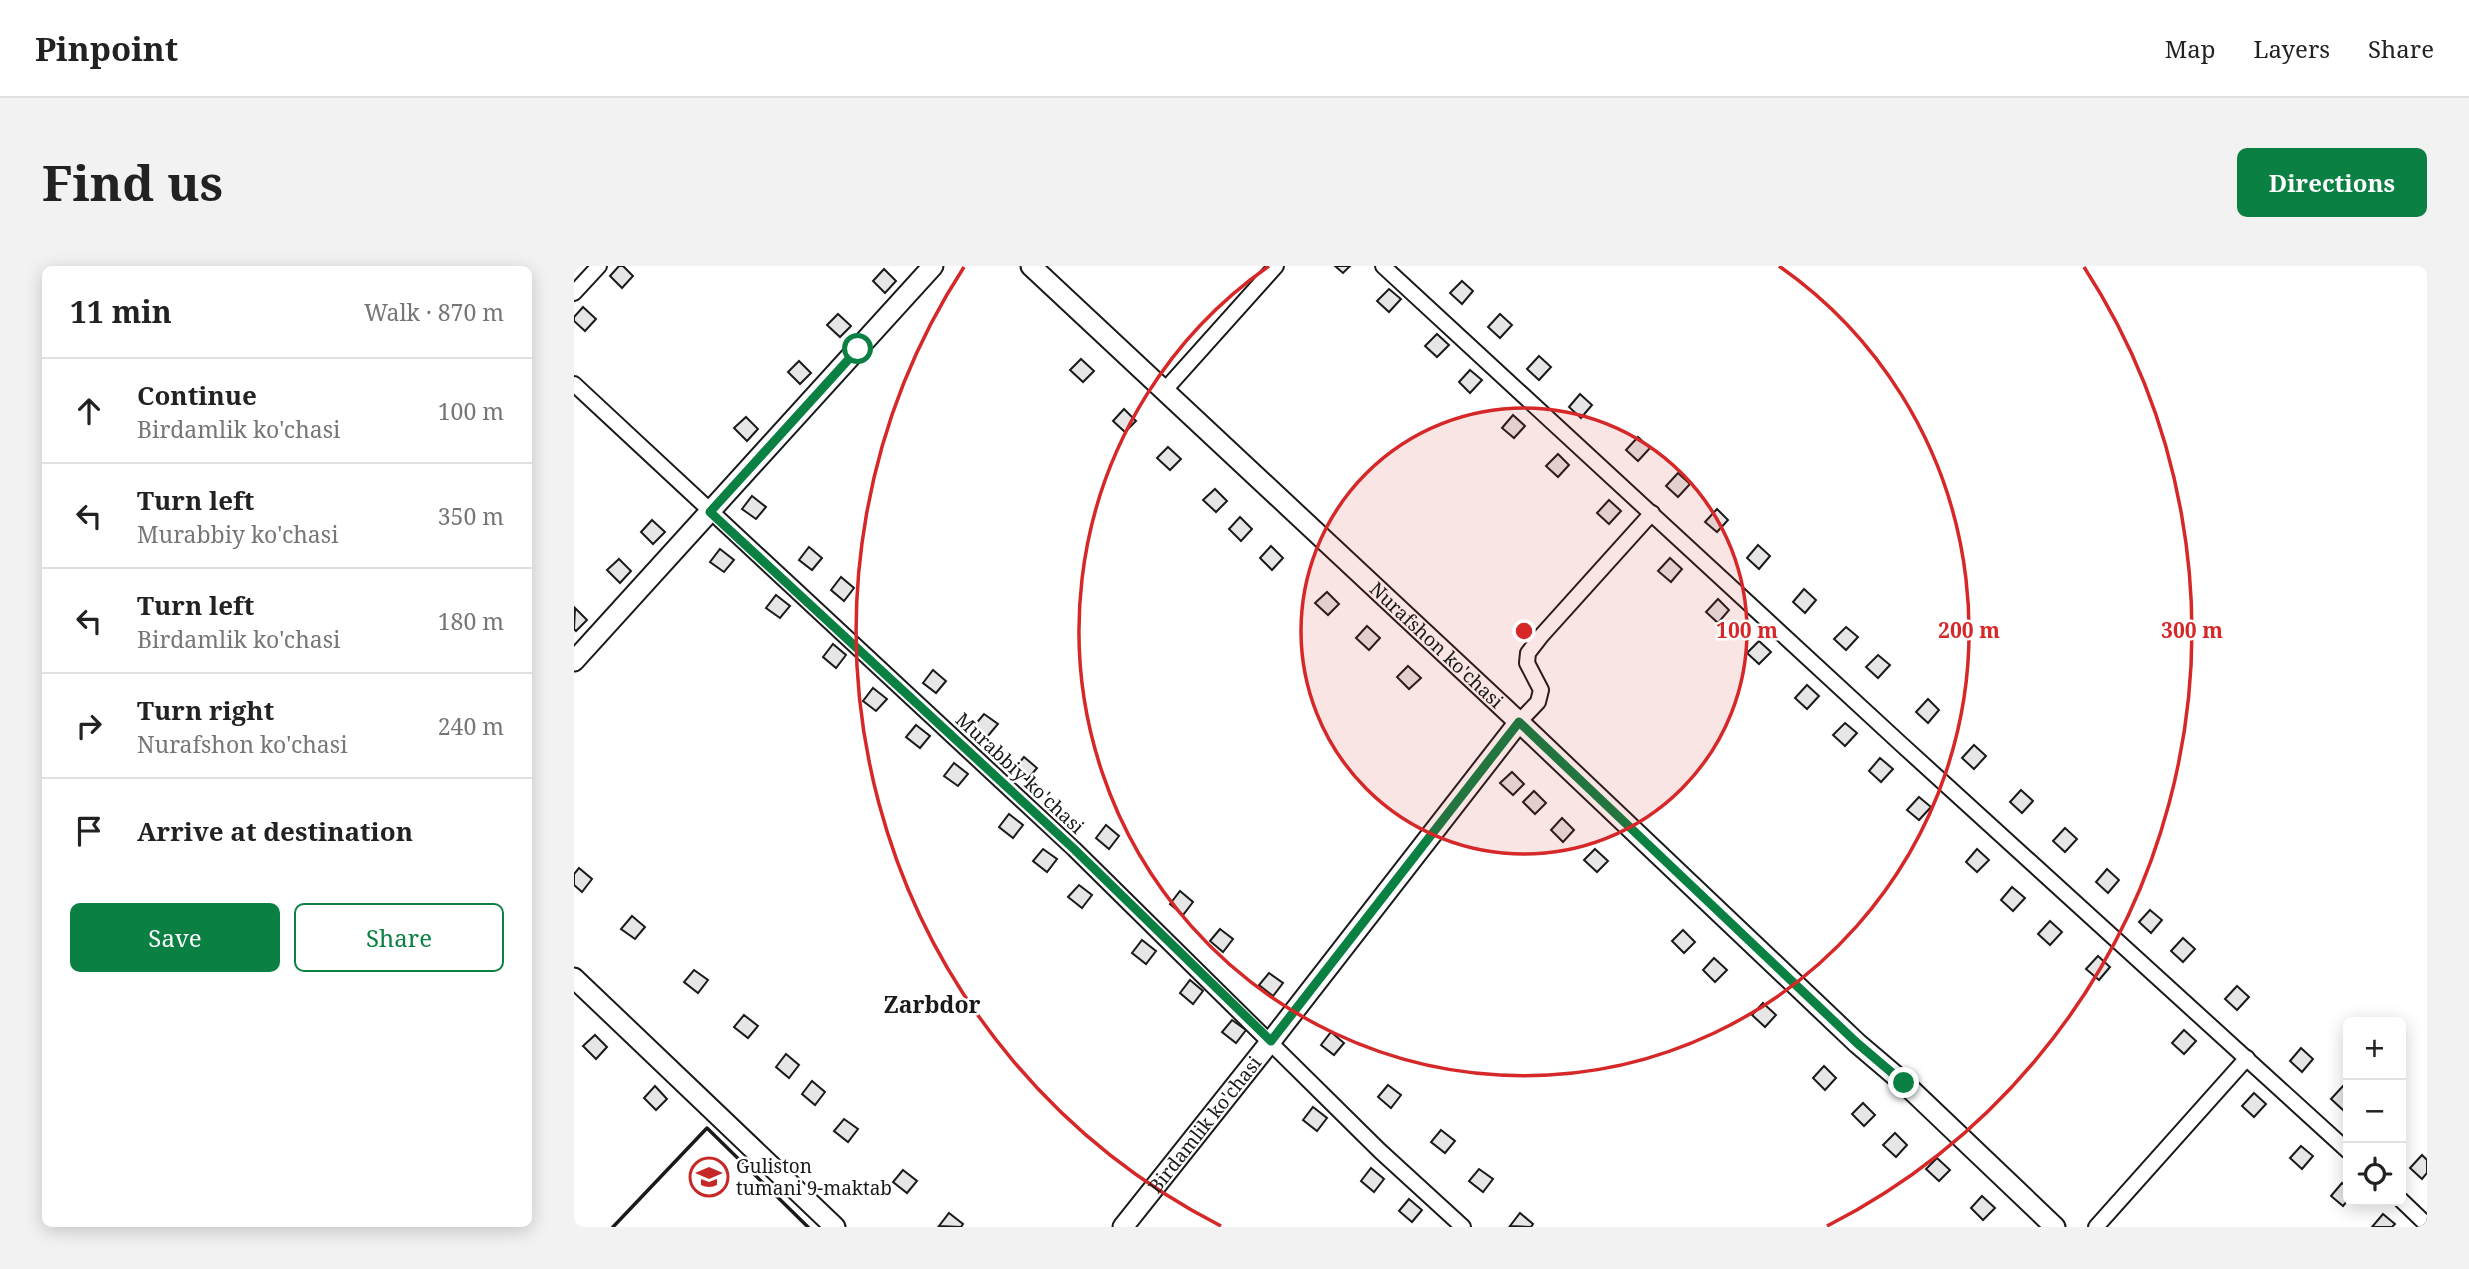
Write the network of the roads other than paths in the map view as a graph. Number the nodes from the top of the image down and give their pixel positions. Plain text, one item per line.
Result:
1 (599, 266) edge
2 (933, 266) edge
3 (1031, 266) edge
4 (1276, 266) edge
5 (1383, 266) edge
6 (574, 293) edge
7 (574, 384) edge
8 (1164, 391) junction
9 (710, 512) junction
10 (1652, 513) junction
11 (574, 661) edge
12 (1519, 722) junction
13 (574, 978) edge
14 (1271, 1041) junction
15 (2247, 1058) junction
16 (2343, 1146) edge
17 (2406, 1205) edge
18 (2427, 1225) edge
19 (835, 1227) edge
20 (1123, 1227) edge
21 (1463, 1227) edge
22 (2055, 1227) edge
23 (2096, 1227) edge

1 - 6 street
2 - 9 street
3 - 8 street, Nurafshon ko'chasi
4 - 8 street
5 - 10 street
7 - 9 street, Murabbiy ko'chasi
8 - 12 street, Nurafshon ko'chasi
9 - 11 street
9 - 14 street, Murabbiy ko'chasi
10 - 12 street
10 - 15 street
12 - 14 street, Birdamlik ko'chasi
12 - 22 street, Nurafshon ko'chasi
13 - 19 street
14 - 20 street, Birdamlik ko'chasi
14 - 21 street, Murabbiy ko'chasi
15 - 16 street
15 - 23 street
17 - 18 street

